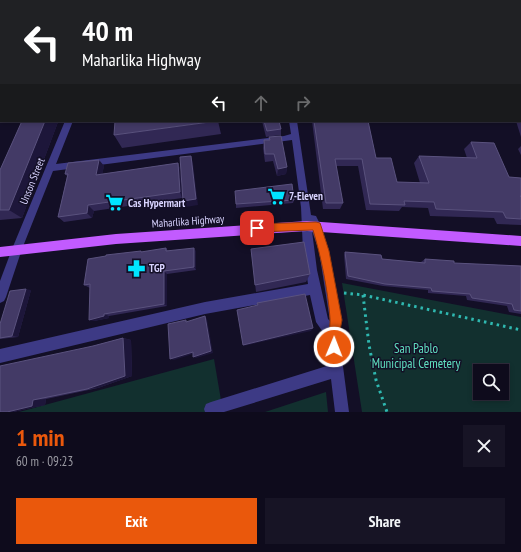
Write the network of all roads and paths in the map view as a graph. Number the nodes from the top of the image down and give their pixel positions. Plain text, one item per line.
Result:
1 (69, 122) edge
2 (293, 122) edge
3 (296, 136) junction
4 (50, 168) junction
5 (311, 226) junction
6 (521, 241) edge
7 (17, 250) junction
8 (0, 252) edge
9 (316, 288) junction
10 (331, 291) junction
11 (363, 295) junction
12 (0, 297) edge
13 (521, 330) edge
14 (333, 336) junction
15 (0, 356) edge
16 (337, 370) junction
17 (211, 409) dead end
18 (342, 412) edge
19 (387, 412) edge

1 - 4 street, Unson Street
2 - 3 street
3 - 4 street
3 - 5 street
4 - 7 street, Unson Street
5 - 6 main road, Maharlika Highway
5 - 7 main road, Maharlika Highway
5 - 9 street
5 - 10 street
7 - 8 main road, Maharlika Highway
7 - 12 street, Unson Street
9 - 14 street
9 - 15 street
10 - 11 path
10 - 14 street
11 - 13 path
11 - 19 path
14 - 16 street
16 - 17 street
16 - 18 street

